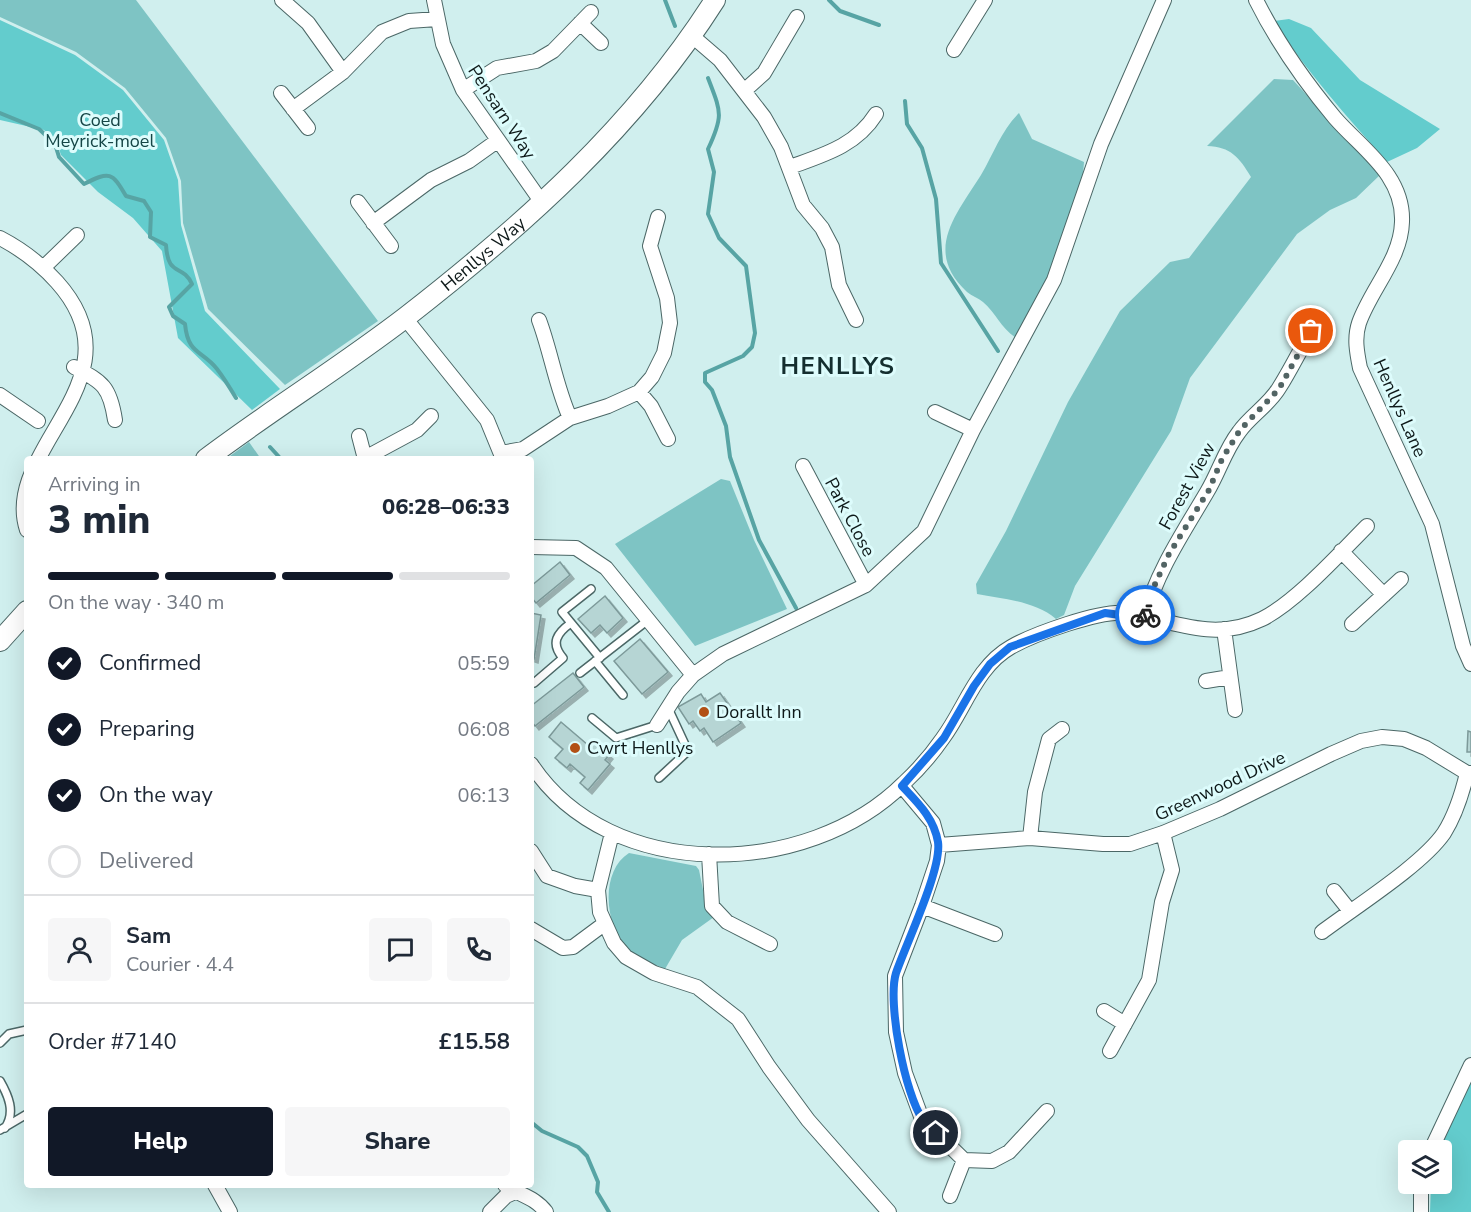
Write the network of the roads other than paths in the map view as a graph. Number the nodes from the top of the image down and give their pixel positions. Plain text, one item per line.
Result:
1 (282, 0) edge
2 (434, 0) edge
3 (715, 0) edge
4 (985, 0) edge
5 (1164, 0) edge
6 (1256, 0) edge
7 (591, 12) dead end
8 (796, 17) dead end
9 (437, 19) junction
10 (580, 23) junction
11 (691, 35) junction
12 (600, 43) dead end
13 (954, 50) dead end
14 (343, 72) junction
15 (463, 90) junction
16 (744, 91) junction
17 (281, 93) dead end
18 (293, 109) junction
19 (876, 114) dead end
20 (308, 128) dead end
21 (497, 141) junction
22 (790, 168) junction
23 (358, 202) dead end
24 (543, 204) junction
25 (658, 217) dead end
26 (373, 223) junction
27 (77, 235) dead end
28 (0, 238) edge
29 (391, 246) dead end
30 (44, 267) junction
31 (405, 318) junction
32 (539, 320) dead end
33 (856, 320) dead end
34 (1318, 321) dead end
35 (74, 367) junction
36 (61, 388) dead end
37 (639, 392) junction
38 (0, 395) edge
39 (935, 412) dead end
40 (432, 416) dead end
41 (570, 418) junction
42 (115, 420) dead end
43 (38, 421) dead end
44 (973, 430) junction
45 (359, 436) dead end
46 (668, 439) dead end
47 (210, 456) edge
48 (364, 456) edge
49 (369, 456) edge
50 (502, 456) edge
51 (803, 466) dead end
52 (9, 494) dead end
53 (24, 526) edge
54 (1367, 526) dead end
55 (534, 547) edge
56 (1341, 551) junction
57 (1401, 579) dead end
58 (866, 585) junction
59 (591, 589) dead end
60 (1384, 595) junction
61 (24, 613) edge
62 (1144, 618) junction
63 (648, 620) junction
64 (571, 623) junction
65 (1352, 624) dead end
66 (1224, 629) junction
67 (0, 641) edge
68 (597, 660) junction
69 (1471, 663) edge
70 (580, 673) dead end
71 (693, 675) junction
72 (1230, 677) junction
73 (1206, 681) dead end
74 (534, 683) dead end
75 (623, 694) dead end
76 (668, 708) junction
77 (1235, 710) dead end
78 (592, 718) dead end
79 (657, 725) joint
80 (1062, 729) dead end
81 (534, 768) edge
82 (1469, 773) edge
83 (659, 778) dead end
84 (902, 786) junction
85 (612, 833) junction
86 (1163, 833) junction
87 (1030, 838) junction
88 (939, 845) junction
89 (709, 854) junction
90 (534, 856) edge
91 (598, 890) junction
92 (1334, 891) dead end
93 (922, 906) junction
94 (1350, 911) junction
95 (604, 924) junction
96 (534, 931) edge
97 (1322, 932) dead end
98 (995, 934) dead end
99 (770, 944) dead end
100 (1104, 1011) dead end
101 (1125, 1024) junction
102 (24, 1031) edge
103 (0, 1043) edge
104 (1110, 1051) dead end
105 (1471, 1065) edge
106 (0, 1081) edge
107 (1047, 1111) dead end
108 (24, 1116) edge
109 (2, 1129) edge
110 (1436, 1140) edge
111 (964, 1160) junction
112 (217, 1188) edge
113 (510, 1188) edge
114 (1421, 1194) edge
115 (950, 1196) dead end
116 (230, 1212) edge
117 (490, 1212) edge
118 (546, 1212) edge
119 (889, 1212) edge
120 (1421, 1212) edge

1 - 14 street
2 - 9 street, Pensarn Way
3 - 11 street, Henllys Way
4 - 13 street
5 - 44 street
6 - 69 street, Henllys Lane
7 - 10 street
8 - 16 street
9 - 14 street
9 - 15 street, Pensarn Way
10 - 12 street
10 - 15 street
11 - 16 street
11 - 24 street, Henllys Way
14 - 18 street
15 - 21 street, Pensarn Way
16 - 22 street
17 - 18 street
18 - 20 street
19 - 22 street
21 - 24 street, Pensarn Way
21 - 26 street
22 - 33 street
23 - 26 street
24 - 31 street, Henllys Way
25 - 37 street
26 - 29 street
27 - 30 street
28 - 30 street
30 - 35 street
31 - 47 street, Henllys Way
31 - 50 street
32 - 41 street
34 - 62 street, Forest View
35 - 36 street
35 - 42 street
37 - 41 street
37 - 46 street
38 - 43 street
39 - 44 street
40 - 49 street
41 - 50 street
44 - 58 street
45 - 48 street
51 - 58 street, Park Close
52 - 53 street
54 - 56 street
55 - 63 street
56 - 60 street
56 - 66 street
57 - 60 street
58 - 71 street
59 - 64 lane
60 - 65 street
61 - 67 street
62 - 66 street
62 - 84 street
63 - 68 lane
63 - 71 street
64 - 68 lane
64 - 74 lane
66 - 72 street
68 - 70 lane
68 - 75 lane
71 - 76 street
72 - 73 street
72 - 77 street
76 - 79 street
76 - 83 lane
78 - 79 lane
80 - 87 street
81 - 85 street
82 - 86 street, Greenwood Drive
82 - 94 street, Greenwood Drive
84 - 88 street
84 - 89 street
85 - 89 street
85 - 91 street
86 - 87 street, Greenwood Drive
86 - 101 street
87 - 88 street, Greenwood Drive
88 - 93 street
89 - 99 street
90 - 91 street
91 - 95 street
92 - 94 street
93 - 98 street
93 - 111 street
94 - 97 street, Greenwood Drive
95 - 96 street
95 - 119 street
100 - 101 street
101 - 104 street
102 - 103 lane
105 - 110 street
106 - 109 lane
107 - 111 street
108 - 109 lane
111 - 115 street
112 - 116 street
113 - 117 street
113 - 118 street
114 - 120 street

